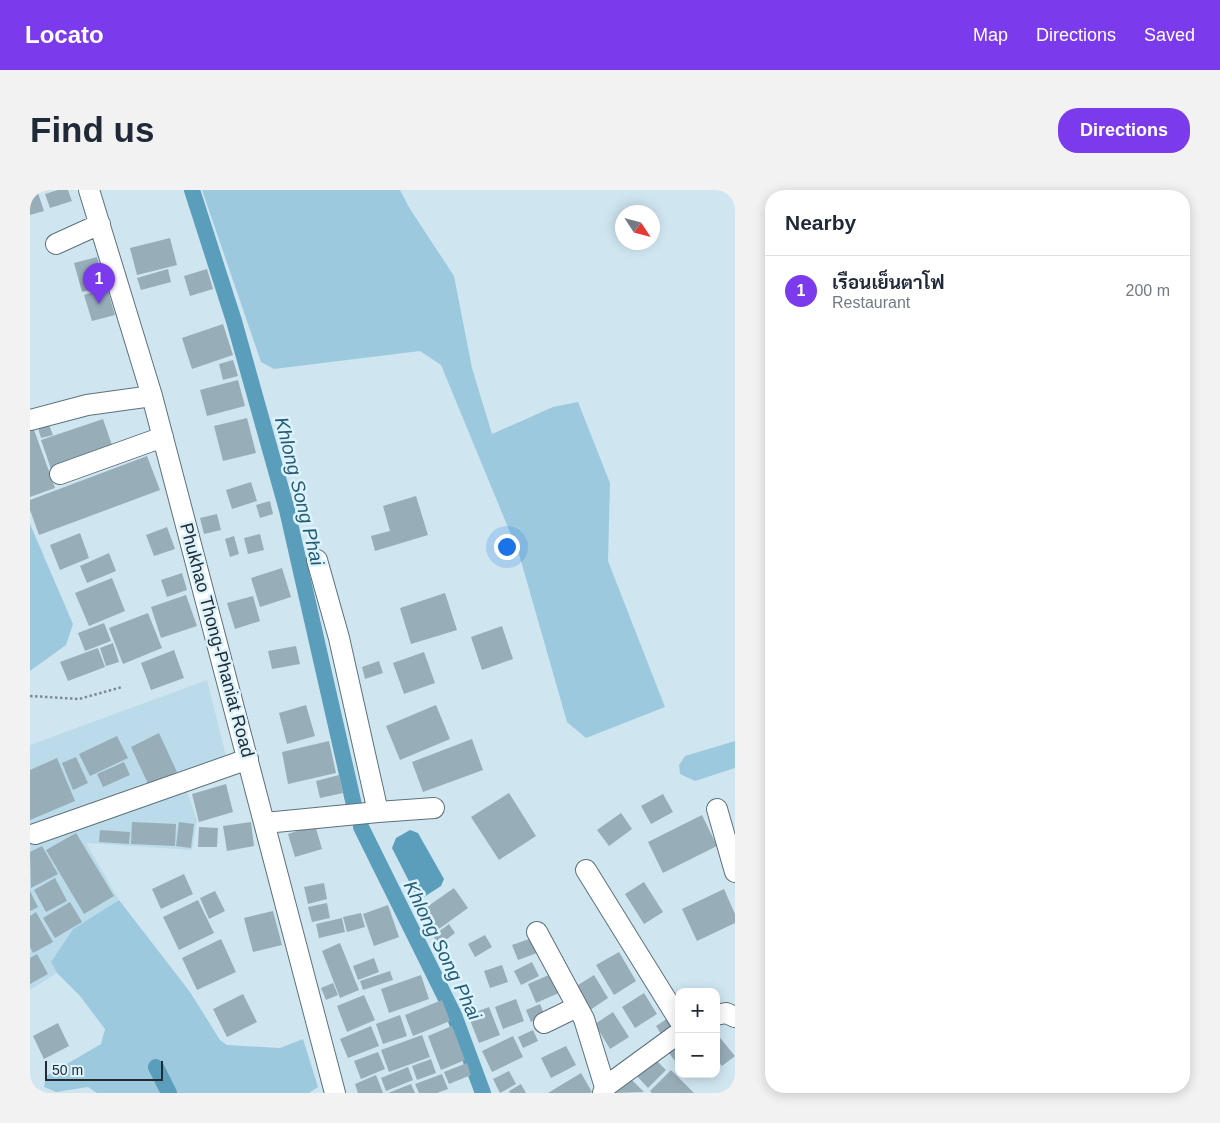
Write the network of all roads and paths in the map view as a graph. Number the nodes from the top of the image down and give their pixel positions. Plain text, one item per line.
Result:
1 (89, 190) edge
2 (100, 224) junction
3 (56, 244) dead end
4 (152, 396) junction
5 (30, 420) edge
6 (163, 437) junction
7 (60, 474) dead end
8 (317, 560) dead end
9 (122, 687) dead end
10 (30, 696) edge
11 (248, 759) junction
12 (434, 808) dead end
13 (717, 809) dead end
14 (378, 812) junction
15 (264, 823) junction
16 (34, 834) dead end
17 (586, 870) dead end
18 (735, 872) edge
19 (537, 932) dead end
20 (577, 1007) junction
21 (675, 1014) edge
22 (720, 1015) edge
23 (735, 1017) edge
24 (544, 1023) dead end
25 (675, 1037) edge
26 (604, 1090) edge
27 (335, 1093) edge

1 - 2 street, Phukhao Thong-Phaniat Road
2 - 3 street
2 - 4 street, Phukhao Thong-Phaniat Road
4 - 5 street
4 - 6 street, Phukhao Thong-Phaniat Road
6 - 7 street
6 - 11 street, Phukhao Thong-Phaniat Road
8 - 14 street
9 - 10 path
11 - 15 street, Phukhao Thong-Phaniat Road
11 - 16 street
12 - 14 street
13 - 18 street
14 - 15 street
15 - 27 street, Phukhao Thong-Phaniat Road
17 - 21 street
19 - 20 street
20 - 24 street
20 - 26 street
22 - 23 street
25 - 26 street

